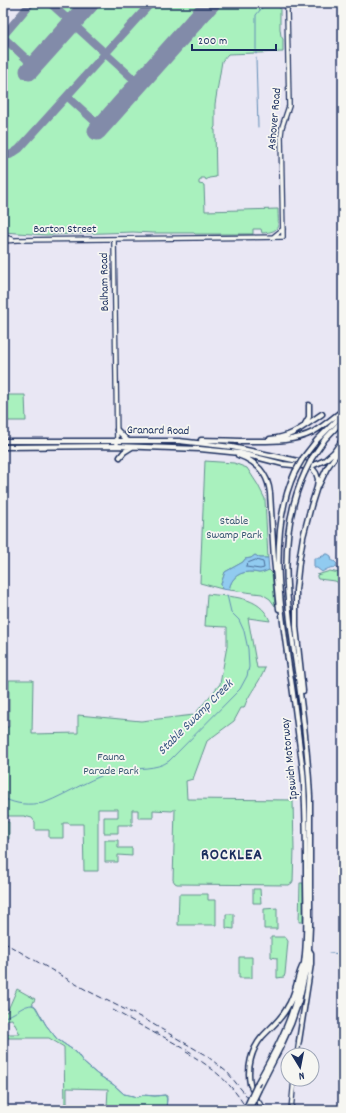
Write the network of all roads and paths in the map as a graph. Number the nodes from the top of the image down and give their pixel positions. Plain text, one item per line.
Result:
1 (288, 3) edge
2 (283, 230) junction
3 (3, 237) edge
4 (273, 237) junction
5 (283, 237) joint
6 (114, 239) junction
7 (17, 240) junction
8 (3, 241) edge
9 (309, 405) dead end
10 (343, 410) edge
11 (322, 414) dead end
12 (343, 414) edge
13 (343, 420) edge
14 (302, 428) junction
15 (117, 430) junction
16 (117, 440) junction
17 (127, 440) junction
18 (179, 440) junction
19 (219, 440) junction
20 (343, 440) edge
21 (3, 441) edge
22 (343, 445) edge
23 (117, 446) junction
24 (133, 446) junction
25 (3, 447) edge
26 (221, 451) junction
27 (120, 457) dead end
28 (310, 465) junction
29 (325, 472) junction
30 (317, 487) junction
31 (286, 649) junction
32 (303, 715) junction
33 (308, 926) junction
34 (308, 938) junction
35 (309, 949) junction
36 (304, 963) junction
37 (299, 1041) joint
38 (298, 1047) edge
39 (250, 1084) joint
40 (293, 1087) edge
41 (245, 1110) edge
42 (249, 1110) edge
43 (264, 1110) edge
44 (291, 1110) edge

1 - 2 main road, Ashover Road
2 - 4 main road
2 - 5 main road, Ashover Road
3 - 7 main road, Barton Street
4 - 5 main road, Balham Road
4 - 6 main road, Balham Road
6 - 7 main road, Barton Street
6 - 15 main road, Balham Road
7 - 8 main road, Barton Street
9 - 14 highway
10 - 19 highway
11 - 14 highway
12 - 31 highway, Ipswich Motorway, bridge
13 - 32 highway, Ipswich Motorway, bridge
14 - 19 highway
15 - 16 main road, Balham Road
15 - 17 highway
16 - 17 highway, Granard Road
16 - 21 highway, Granard Road
16 - 23 main road, Balham Road
17 - 18 highway, Granard Road
18 - 19 highway
18 - 28 highway, Granard Road
20 - 28 highway, Granard Road
22 - 29 highway
23 - 24 highway, Granard Road
23 - 25 highway, Granard Road
24 - 26 highway, Granard Road
24 - 27 highway
26 - 28 highway, Granard Road
26 - 31 highway
28 - 29 highway
28 - 30 highway
29 - 30 highway
30 - 32 highway
31 - 33 highway, Ipswich Motorway
32 - 33 highway, Ipswich Motorway
33 - 34 highway, Ipswich Motorway
34 - 35 highway, Ipswich Motorway
34 - 36 highway, Ipswich Motorway
35 - 37 highway
35 - 42 highway, Ipswich Motorway, bridge
36 - 39 highway
36 - 41 highway, Ipswich Motorway, bridge
37 - 38 main road
39 - 43 main road
40 - 44 main road

